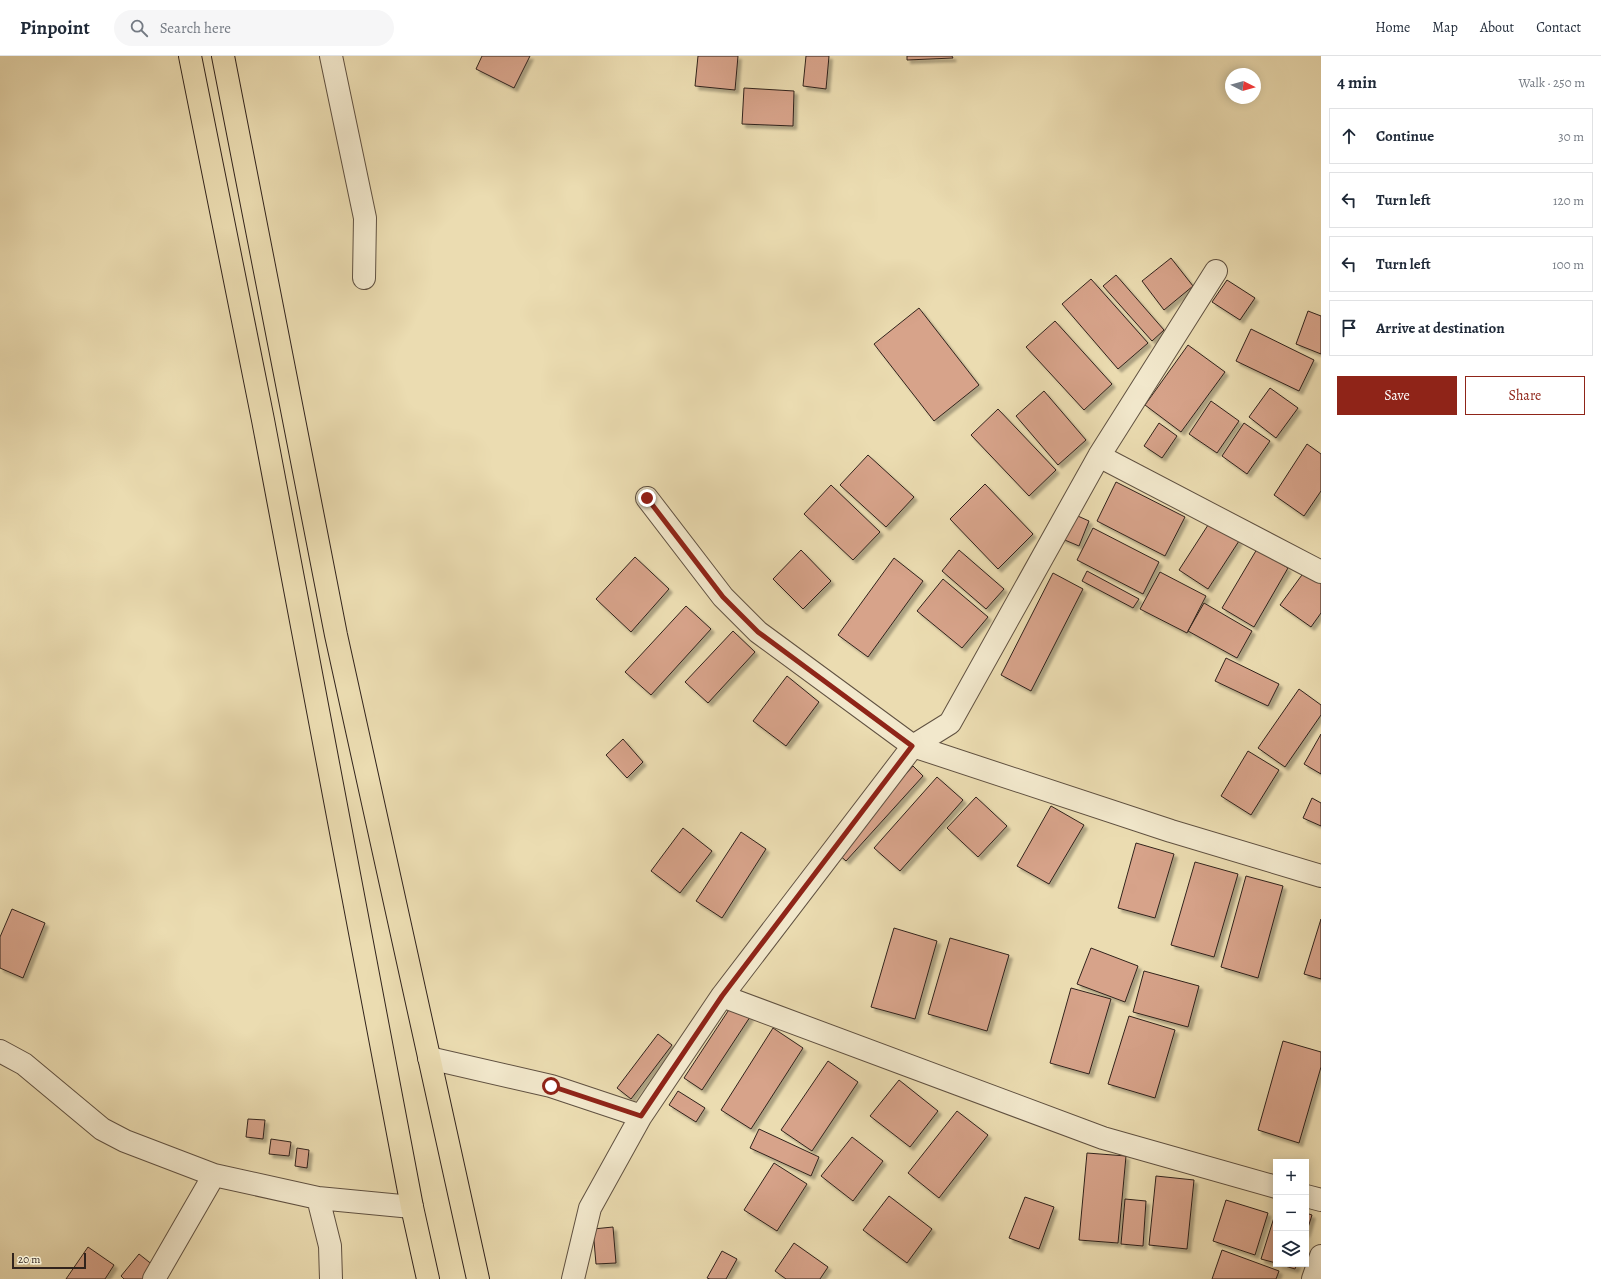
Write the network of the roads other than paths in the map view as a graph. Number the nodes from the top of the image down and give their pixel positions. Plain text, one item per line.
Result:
1 (190, 56) edge
2 (223, 56) edge
3 (331, 56) edge
4 (1216, 271) dead end
5 (364, 278) dead end
6 (1099, 456) junction
7 (647, 498) dead end
8 (1321, 572) edge
9 (336, 635) junction
10 (305, 642) junction
11 (912, 746) junction
12 (1321, 876) edge
13 (722, 996) junction
14 (0, 1051) edge
15 (429, 1058) junction
16 (641, 1116) junction
17 (214, 1175) junction
18 (1273, 1186) edge
19 (1309, 1197) edge
20 (318, 1198) junction
21 (1321, 1200) edge
22 (412, 1206) junction
23 (1321, 1256) edge
24 (154, 1279) edge
25 (331, 1279) edge
26 (428, 1279) edge
27 (478, 1279) edge
28 (573, 1279) edge
29 (1312, 1279) edge

1 - 10 highway
2 - 9 highway
3 - 5 street
4 - 6 street
6 - 8 street
6 - 11 street
7 - 11 street
9 - 10 highway
9 - 15 highway
10 - 22 highway
11 - 12 street
11 - 13 street
13 - 16 street
13 - 18 street
14 - 17 street
15 - 16 street
15 - 27 highway
16 - 28 street
17 - 20 street
17 - 24 street
19 - 21 street
20 - 22 street
20 - 25 street
22 - 26 highway
23 - 29 street

